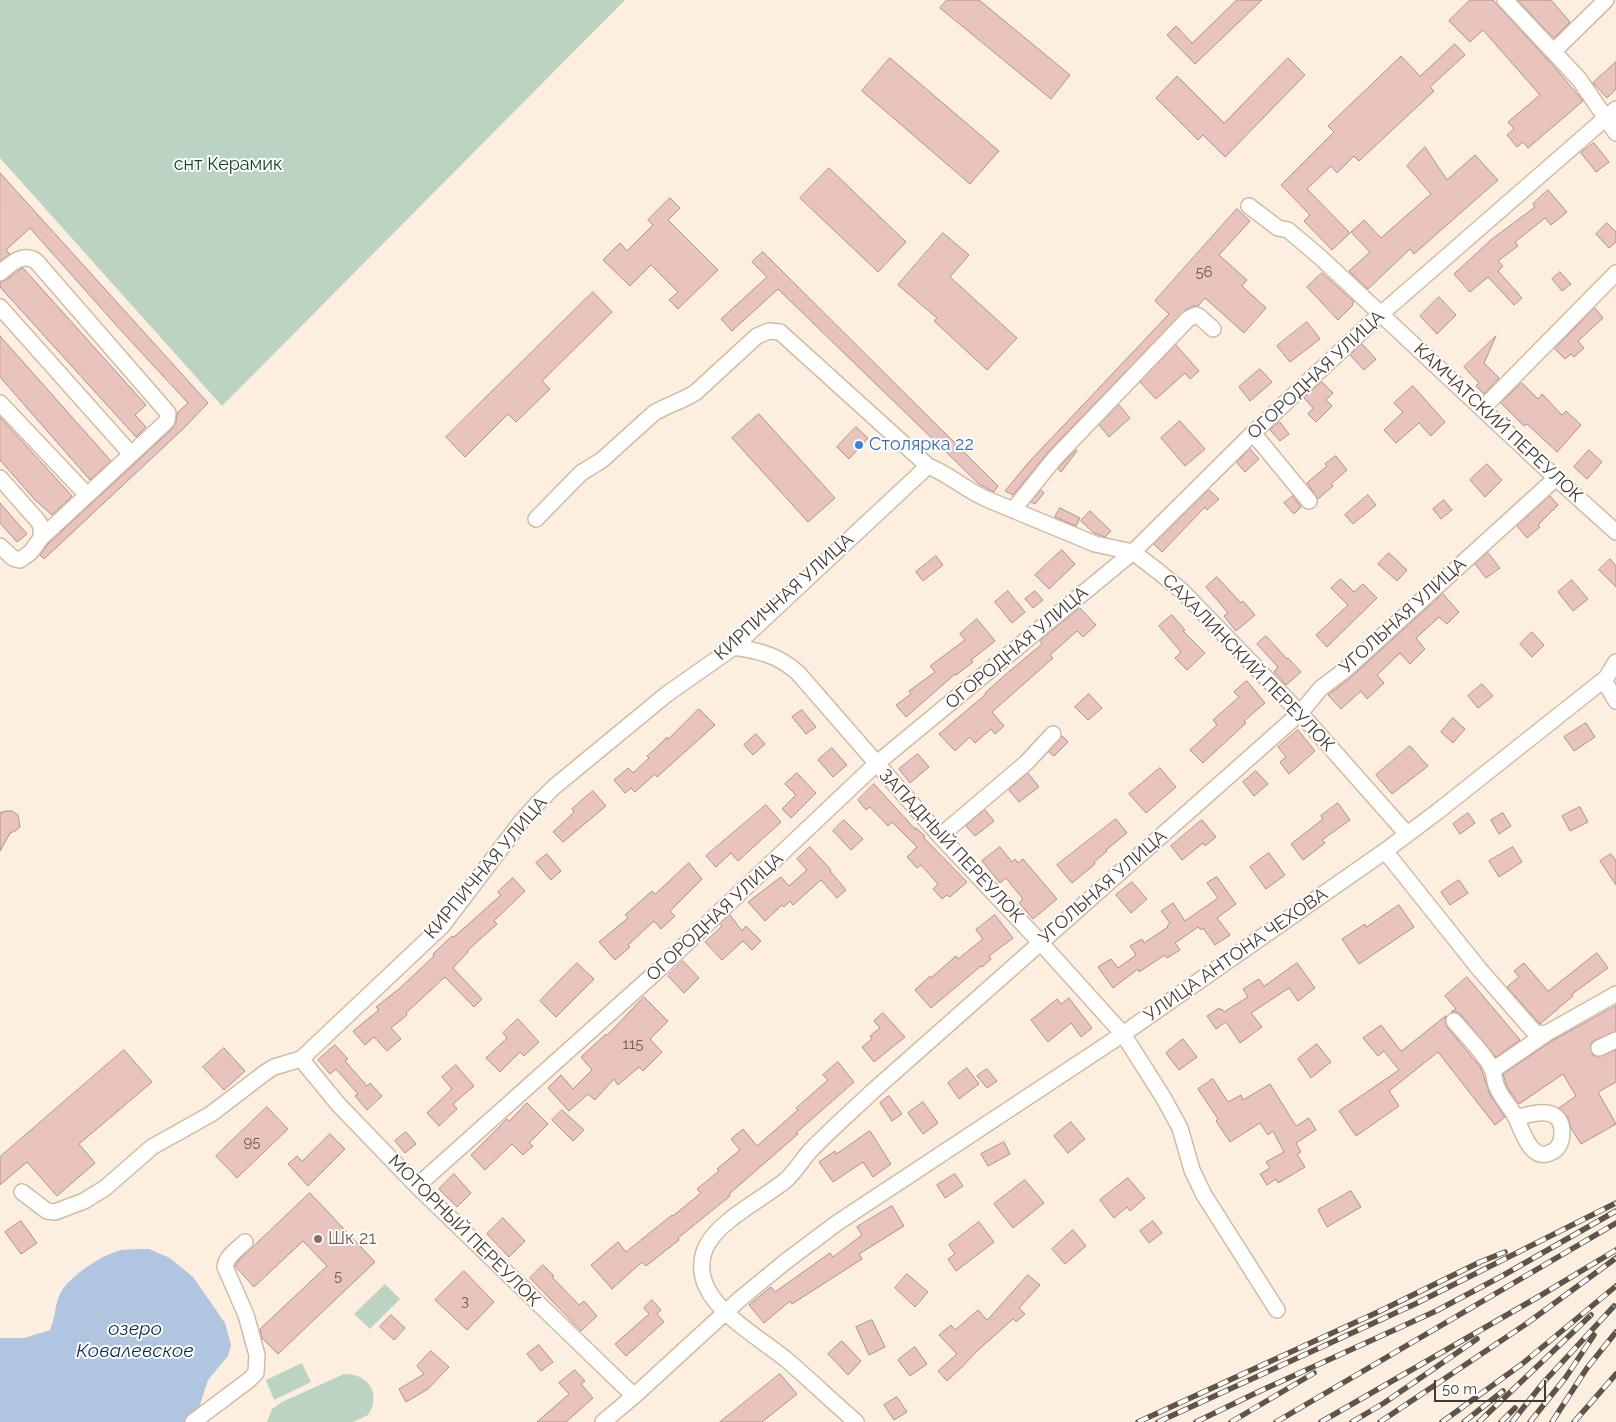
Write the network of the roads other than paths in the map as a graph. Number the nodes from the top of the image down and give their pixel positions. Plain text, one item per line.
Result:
1 (1505, 0) edge
2 (1606, 0) edge
3 (1554, 51) junction
4 (1610, 113) edge
5 (1616, 134) edge
6 (1249, 206) dead end
7 (0, 273) edge
8 (1616, 273) edge
9 (0, 306) edge
10 (1381, 314) junction
11 (1213, 329) dead end
12 (0, 403) edge
13 (1482, 409) junction
14 (1253, 433) junction
15 (131, 454) junction
16 (928, 466) junction
17 (0, 478) edge
18 (1556, 478) junction
19 (87, 495) junction
20 (1309, 501) dead end
21 (1013, 510) junction
22 (536, 519) dead end
23 (1616, 532) edge
24 (41, 538) junction
25 (0, 546) edge
26 (1133, 552) junction
27 (734, 647) junction
28 (1616, 662) edge
29 (1608, 676) edge
30 (1616, 701) edge
31 (1300, 713) junction
32 (1053, 734) dead end
33 (876, 764) junction
34 (1407, 834) junction
35 (940, 836) junction
36 (1385, 850) junction
37 (1040, 942) junction
38 (1616, 994) edge
39 (1454, 1022) dead end
40 (1123, 1034) junction
41 (1547, 1034) junction
42 (1616, 1040) edge
43 (1599, 1048) dead end
44 (301, 1059) junction
45 (1493, 1070) junction
46 (1516, 1118) dead end
47 (417, 1186) junction
48 (22, 1192) dead end
49 (245, 1242) dead end
50 (1277, 1310) dead end
51 (726, 1312) junction
52 (634, 1396) junction
53 (193, 1422) edge
54 (604, 1422) edge
55 (856, 1422) edge

1 - 3 street
2 - 3 street
3 - 4 street
4 - 5 street
4 - 10 street, ОГОРОДНАЯ УЛИЦА
6 - 10 street, КАМЧАТСКИЙ ПЕРЕУЛОК
7 - 15 street
8 - 13 street
9 - 15 street
10 - 13 street, КАМЧАТСКИЙ ПЕРЕУЛОК
10 - 14 street, ОГОРОДНАЯ УЛИЦА
11 - 21 street
12 - 19 street
13 - 18 street, КАМЧАТСКИЙ ПЕРЕУЛОК
14 - 20 street
14 - 26 street, ОГОРОДНАЯ УЛИЦА
15 - 19 street
16 - 21 street, САХАЛИНСКИЙ ПЕРЕУЛОК
16 - 22 street, САХАЛИНСКИЙ ПЕРЕУЛОК
16 - 27 street, КИРПИЧНАЯ УЛИЦА
17 - 24 street
18 - 23 street, КАМЧАТСКИЙ ПЕРЕУЛОК
18 - 31 street, УГОЛЬНАЯ УЛИЦА
19 - 24 street
21 - 26 street, САХАЛИНСКИЙ ПЕРЕУЛОК
24 - 25 street
26 - 31 street, САХАЛИНСКИЙ ПЕРЕУЛОК
26 - 33 street, ОГОРОДНАЯ УЛИЦА
27 - 33 street, ЗАПАДНЫЙ ПЕРЕУЛОК
27 - 44 street, КИРПИЧНАЯ УЛИЦА
28 - 29 street, УЛИЦА АНТОНА ЧЕХОВА
29 - 30 street
29 - 34 street, УЛИЦА АНТОНА ЧЕХОВА
31 - 34 street, САХАЛИНСКИЙ ПЕРЕУЛОК
31 - 37 street, УГОЛЬНАЯ УЛИЦА
32 - 35 street
33 - 35 street, ЗАПАДНЫЙ ПЕРЕУЛОК
33 - 47 street, ОГОРОДНАЯ УЛИЦА
34 - 36 street, УЛИЦА АНТОНА ЧЕХОВА
35 - 37 street, ЗАПАДНЫЙ ПЕРЕУЛОК
36 - 40 street, УЛИЦА АНТОНА ЧЕХОВА
36 - 41 street
37 - 40 street, ЗАПАДНЫЙ ПЕРЕУЛОК
37 - 51 street, УГОЛЬНАЯ УЛИЦА
38 - 41 street
39 - 45 street
40 - 50 street, ЗАПАДНЫЙ ПЕРЕУЛОК
40 - 51 street, УЛИЦА АНТОНА ЧЕХОВА
41 - 45 street
42 - 43 street
44 - 47 street, МОТОРНЫЙ ПЕРЕУЛОК
44 - 48 street, КИРПИЧНАЯ УЛИЦА
45 - 46 street
47 - 52 street, МОТОРНЫЙ ПЕРЕУЛОК
49 - 53 street
51 - 52 street
51 - 55 street, УГОЛЬНАЯ УЛИЦА
52 - 54 street

